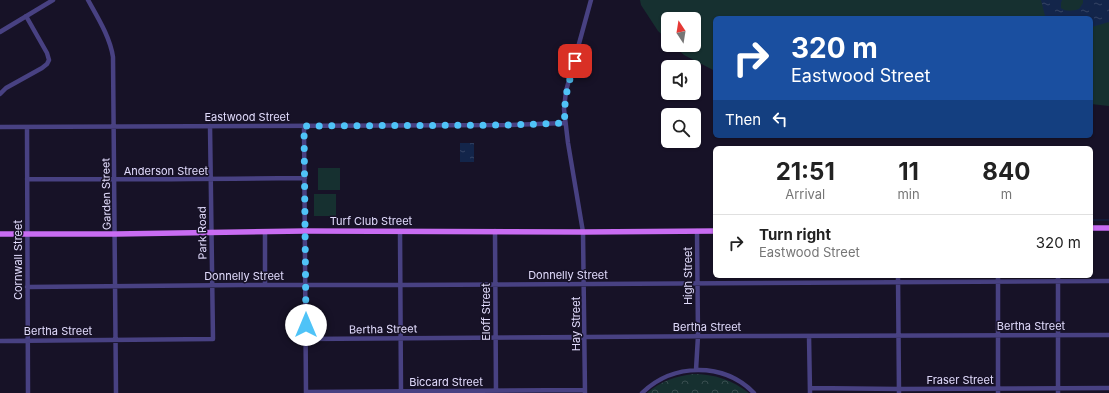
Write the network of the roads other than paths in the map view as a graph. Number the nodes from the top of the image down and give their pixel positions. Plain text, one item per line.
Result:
1 (53, 0) edge
2 (88, 0) edge
3 (591, 0) edge
4 (26, 16) junction
5 (0, 32) edge
6 (0, 94) edge
7 (565, 123) junction
8 (114, 126) junction
9 (210, 126) junction
10 (304, 126) junction
11 (0, 127) edge
12 (27, 127) junction
13 (305, 178) junction
14 (27, 179) junction
15 (210, 179) junction
16 (114, 180) junction
17 (1093, 228) edge
18 (1109, 228) edge
19 (304, 231) junction
20 (400, 231) junction
21 (495, 231) junction
22 (697, 231) junction
23 (713, 231) edge
24 (211, 232) junction
25 (265, 232) junction
26 (583, 232) junction
27 (27, 233) junction
28 (0, 234) edge
29 (116, 234) junction
30 (810, 278) edge
31 (898, 278) edge
32 (998, 278) edge
33 (1058, 279) edge
34 (1109, 281) edge
35 (810, 282) junction
36 (898, 282) junction
37 (998, 282) junction
38 (697, 283) junction
39 (495, 284) junction
40 (584, 284) junction
41 (212, 285) junction
42 (265, 285) junction
43 (400, 285) junction
44 (305, 286) junction
45 (27, 287) junction
46 (116, 287) junction
47 (998, 335) junction
48 (1058, 335) junction
49 (1109, 335) edge
50 (698, 336) junction
51 (809, 336) junction
52 (898, 336) junction
53 (585, 337) junction
54 (401, 338) junction
55 (496, 338) junction
56 (213, 339) joint
57 (305, 339) junction
58 (0, 340) edge
59 (27, 340) junction
60 (116, 340) junction
61 (696, 370) junction
62 (1109, 388) edge
63 (810, 390) edge
64 (899, 391) edge
65 (998, 391) edge
66 (1058, 391) edge
67 (401, 392) edge
68 (496, 392) edge
69 (585, 392) edge
70 (28, 393) edge
71 (116, 393) edge
72 (306, 393) edge
73 (642, 393) edge
74 (754, 393) edge

1 - 4 street
2 - 8 street, Garden Street
3 - 7 street, Hay Street
4 - 5 street
4 - 6 street
7 - 10 street, Eastwood Street
7 - 26 street, Hay Street
8 - 9 street, Eastwood Street
8 - 12 street, Eastwood Street
8 - 16 street, Garden Street
9 - 10 street, Eastwood Street
9 - 15 street, Park Road
10 - 13 street
11 - 12 street, Eastwood Street
12 - 14 street, Cornwall Street
13 - 15 street, Anderson Street
13 - 19 street
14 - 16 street, Anderson Street
14 - 27 street, Cornwall Street
15 - 16 street, Anderson Street
15 - 24 street, Park Road
16 - 29 street, Garden Street
17 - 18 main road
19 - 20 main road, Turf Club Street
19 - 25 main road, Turf Club Street
19 - 44 street
20 - 21 main road, Turf Club Street
20 - 43 street
21 - 26 main road, Turf Club Street
21 - 39 street, Eloff Street
22 - 23 main road, Turf Club Street
22 - 26 main road, Turf Club Street
22 - 38 street, High Street
24 - 25 main road, Turf Club Street
24 - 29 main road, Turf Club Street
24 - 41 street, Park Road
25 - 42 street
26 - 40 street, Hay Street
27 - 28 main road, Turf Club Street
27 - 29 main road, Turf Club Street
27 - 45 street, Cornwall Street
29 - 46 street, Garden Street
30 - 35 street
31 - 36 street
32 - 37 street
33 - 34 street, Donnelly Street
33 - 37 street, Donnelly Street
33 - 48 street
35 - 36 street, Donnelly Street
35 - 38 street, Donnelly Street
36 - 37 street, Donnelly Street
36 - 52 street
37 - 47 street
38 - 40 street, Donnelly Street
38 - 50 street, High Street
39 - 40 street, Donnelly Street
39 - 43 street, Donnelly Street
39 - 55 street, Eloff Street
40 - 53 street, Hay Street
41 - 42 street, Donnelly Street
41 - 46 street, Donnelly Street
41 - 56 street, Park Road
42 - 44 street, Donnelly Street
43 - 44 street, Donnelly Street
43 - 54 street
44 - 57 street
45 - 46 street, Donnelly Street
45 - 59 street, Cornwall Street
46 - 60 street, Garden Street
47 - 48 street, Bertha Street
47 - 52 street, Bertha Street
47 - 65 street
48 - 49 street, Bertha Street
48 - 66 street
50 - 51 street, Bertha Street
50 - 53 street, Bertha Street
50 - 61 street, High Street
51 - 52 street, Bertha Street
51 - 63 street
52 - 64 street
53 - 55 street, Bertha Street
53 - 69 street, Hay Street
54 - 55 street, Bertha Street
54 - 57 street, Bertha Street
54 - 67 street
55 - 68 street, Eloff Street
56 - 60 street, Bertha Street
57 - 72 street
58 - 59 street, Bertha Street
59 - 60 street, Bertha Street
59 - 70 street, Cornwall Street
60 - 71 street, Garden Street
61 - 73 street
61 - 74 street
62 - 66 street, Fraser Street
63 - 64 street, Fraser Street
64 - 65 street, Fraser Street
65 - 66 street, Fraser Street
67 - 68 street, Biccard Street
67 - 72 street, Biccard Street
68 - 69 street, Biccard Street

